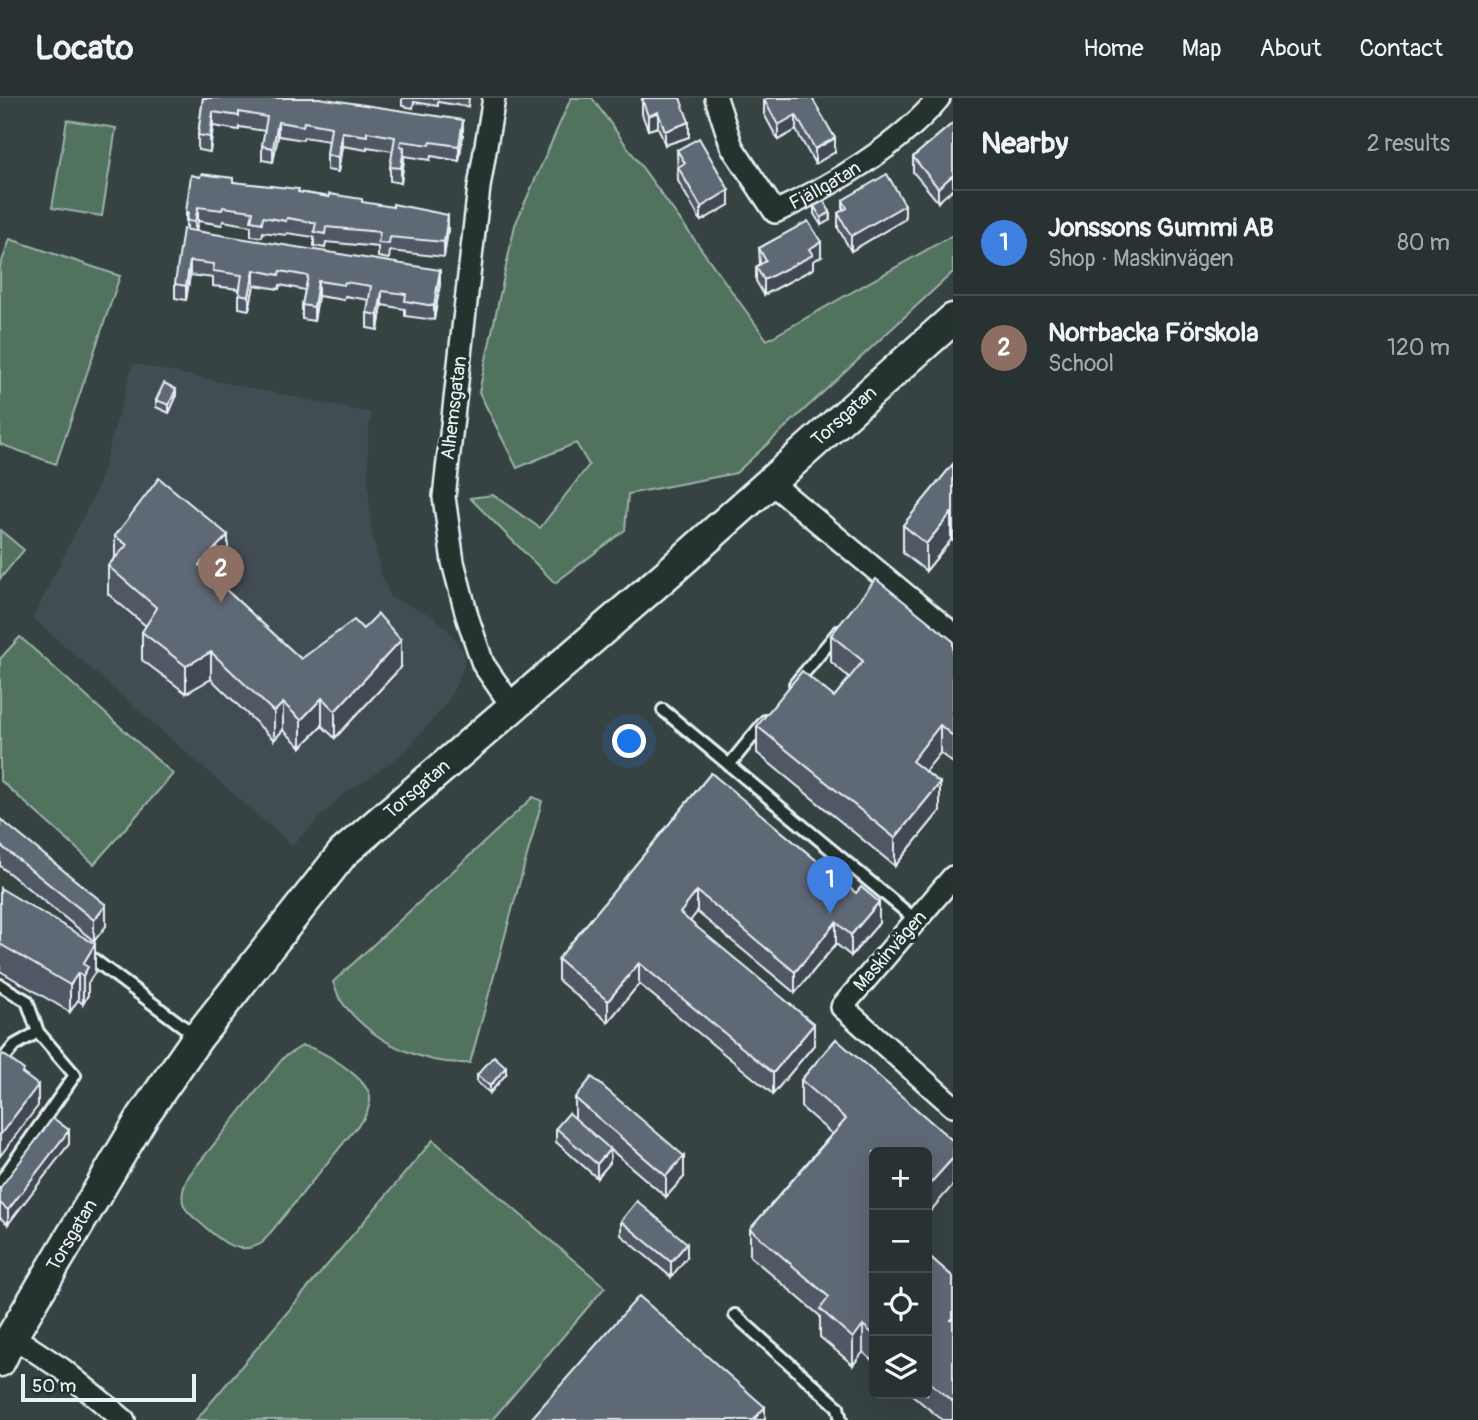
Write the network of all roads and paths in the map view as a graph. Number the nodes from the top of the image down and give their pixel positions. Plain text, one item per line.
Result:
1 (494, 98) edge
2 (716, 98) edge
3 (939, 98) edge
4 (953, 319) edge
5 (769, 482) junction
6 (849, 618) edge
7 (953, 634) edge
8 (789, 692) edge
9 (512, 706) junction
10 (663, 710) dead end
11 (772, 712) edge
12 (729, 765) junction
13 (953, 877) edge
14 (916, 920) junction
15 (76, 946) edge
16 (0, 985) edge
17 (38, 1032) junction
18 (198, 1037) junction
19 (0, 1063) edge
20 (953, 1106) edge
21 (0, 1182) edge
22 (735, 1315) dead end
23 (4, 1343) edge
24 (124, 1420) edge
25 (841, 1420) edge

1 - 9 street, Alhemsgatan
2 - 3 street, Fjällgatan
4 - 5 main road, Torsgatan
5 - 7 street
5 - 9 main road, Torsgatan
6 - 8 lane
9 - 18 main road, Torsgatan
10 - 12 lane
11 - 12 lane
12 - 14 lane
13 - 14 street, Maskinvägen
14 - 20 street, Maskinvägen
15 - 18 lane
16 - 17 lane
17 - 19 lane
17 - 21 lane
18 - 23 main road, Torsgatan
22 - 25 lane
23 - 24 street

